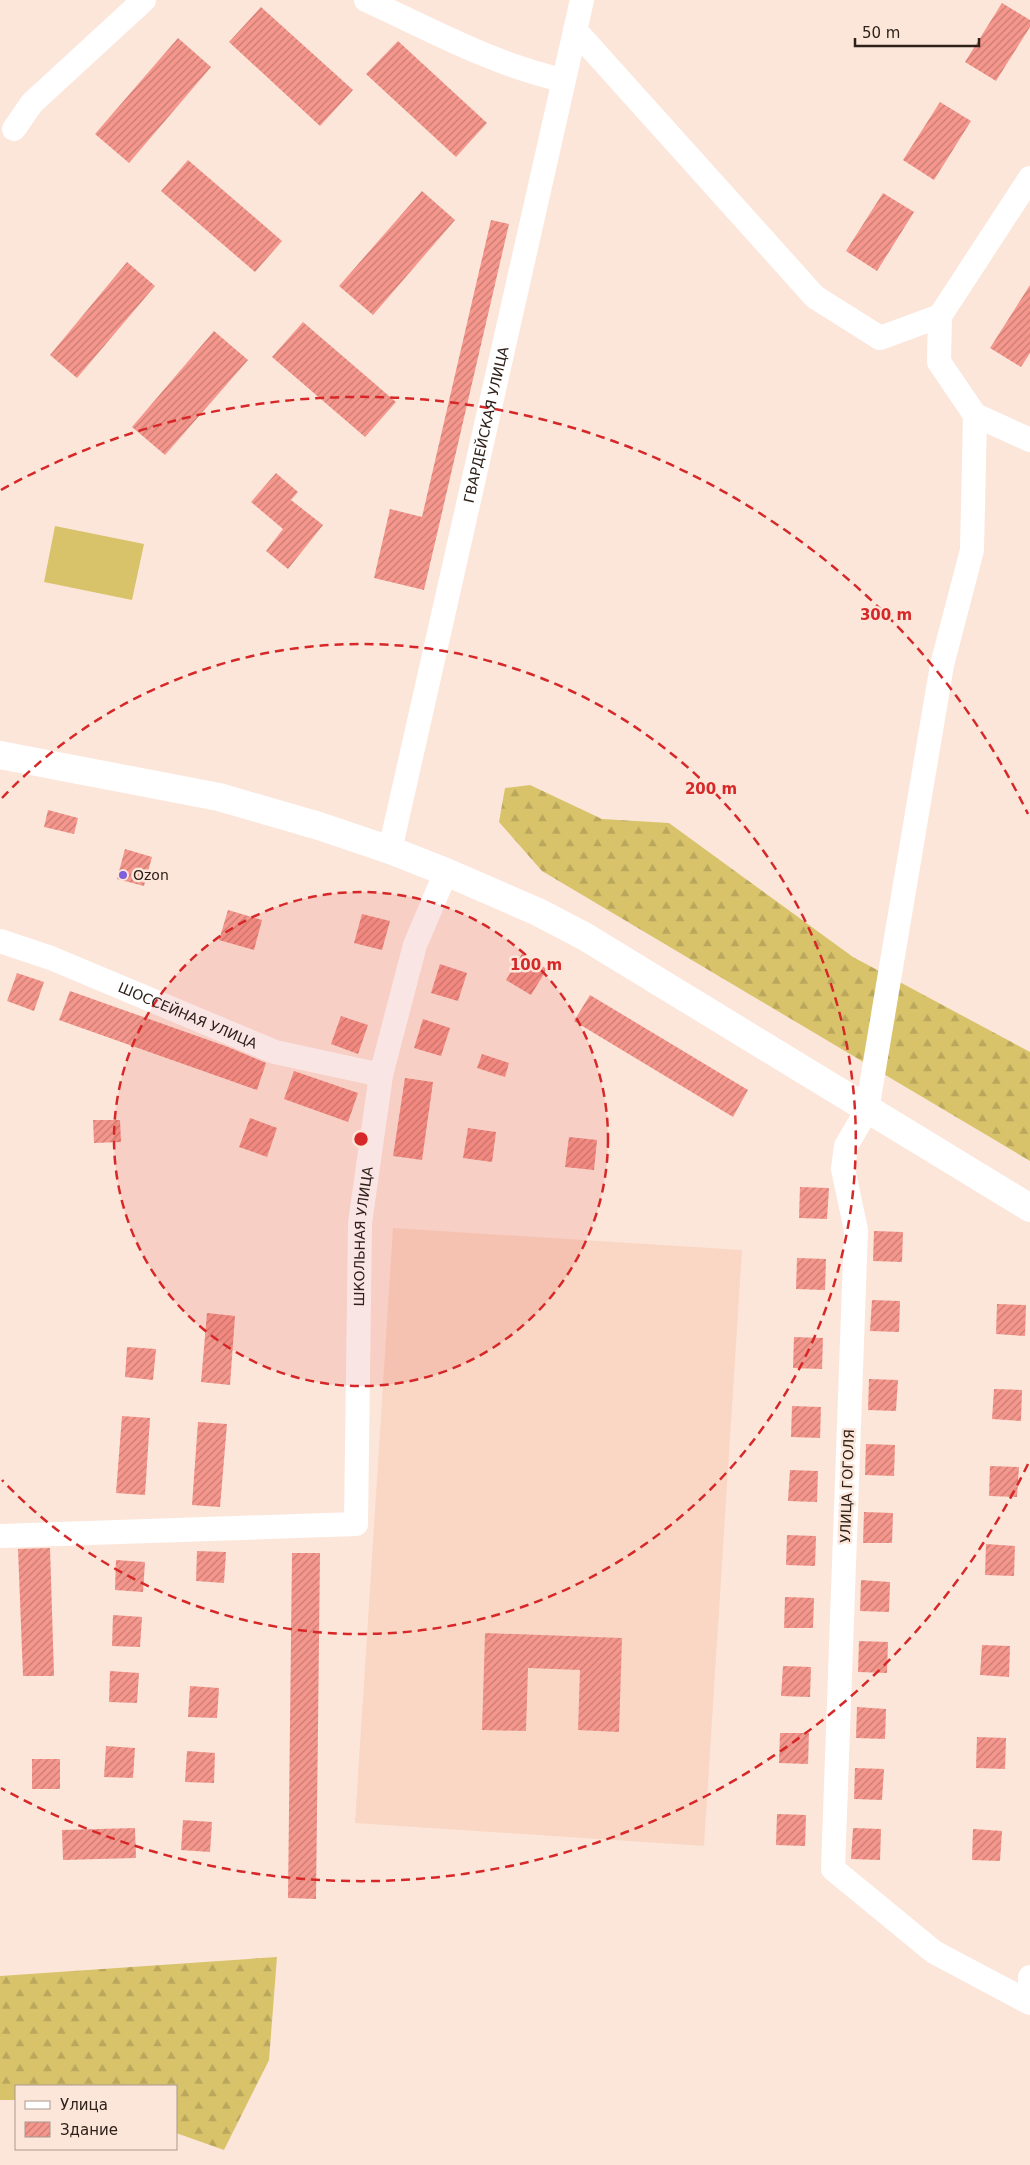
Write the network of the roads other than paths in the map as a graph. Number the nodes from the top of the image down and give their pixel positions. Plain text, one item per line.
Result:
1 (144, 0) edge
2 (366, 0) edge
3 (582, 0) edge
4 (575, 30) junction
5 (563, 80) junction
6 (14, 129) dead end
7 (1030, 178) edge
8 (940, 316) junction
9 (975, 415) junction
10 (1030, 440) edge
11 (0, 755) edge
12 (390, 850) junction
13 (446, 872) junction
14 (0, 941) edge
15 (381, 1075) junction
16 (866, 1110) junction
17 (1030, 1208) edge
18 (0, 1536) edge
19 (1030, 1977) edge
20 (1029, 2002) edge

1 - 6 street
2 - 5 street
3 - 4 street, ГВАРДЕЙСКАЯ УЛИЦА
4 - 5 street, ГВАРДЕЙСКАЯ УЛИЦА
4 - 8 street
5 - 12 street, ГВАРДЕЙСКАЯ УЛИЦА
7 - 8 street
8 - 9 street
9 - 10 street
9 - 16 street, УЛИЦА ГОГОЛЯ
11 - 12 main road
12 - 13 main road
13 - 15 street, ШКОЛЬНАЯ УЛИЦА
13 - 16 main road
14 - 15 street, ШОССЕЙНАЯ УЛИЦА
15 - 18 street, ШКОЛЬНАЯ УЛИЦА
16 - 17 main road
16 - 20 street, УЛИЦА ГОГОЛЯ
19 - 20 street

